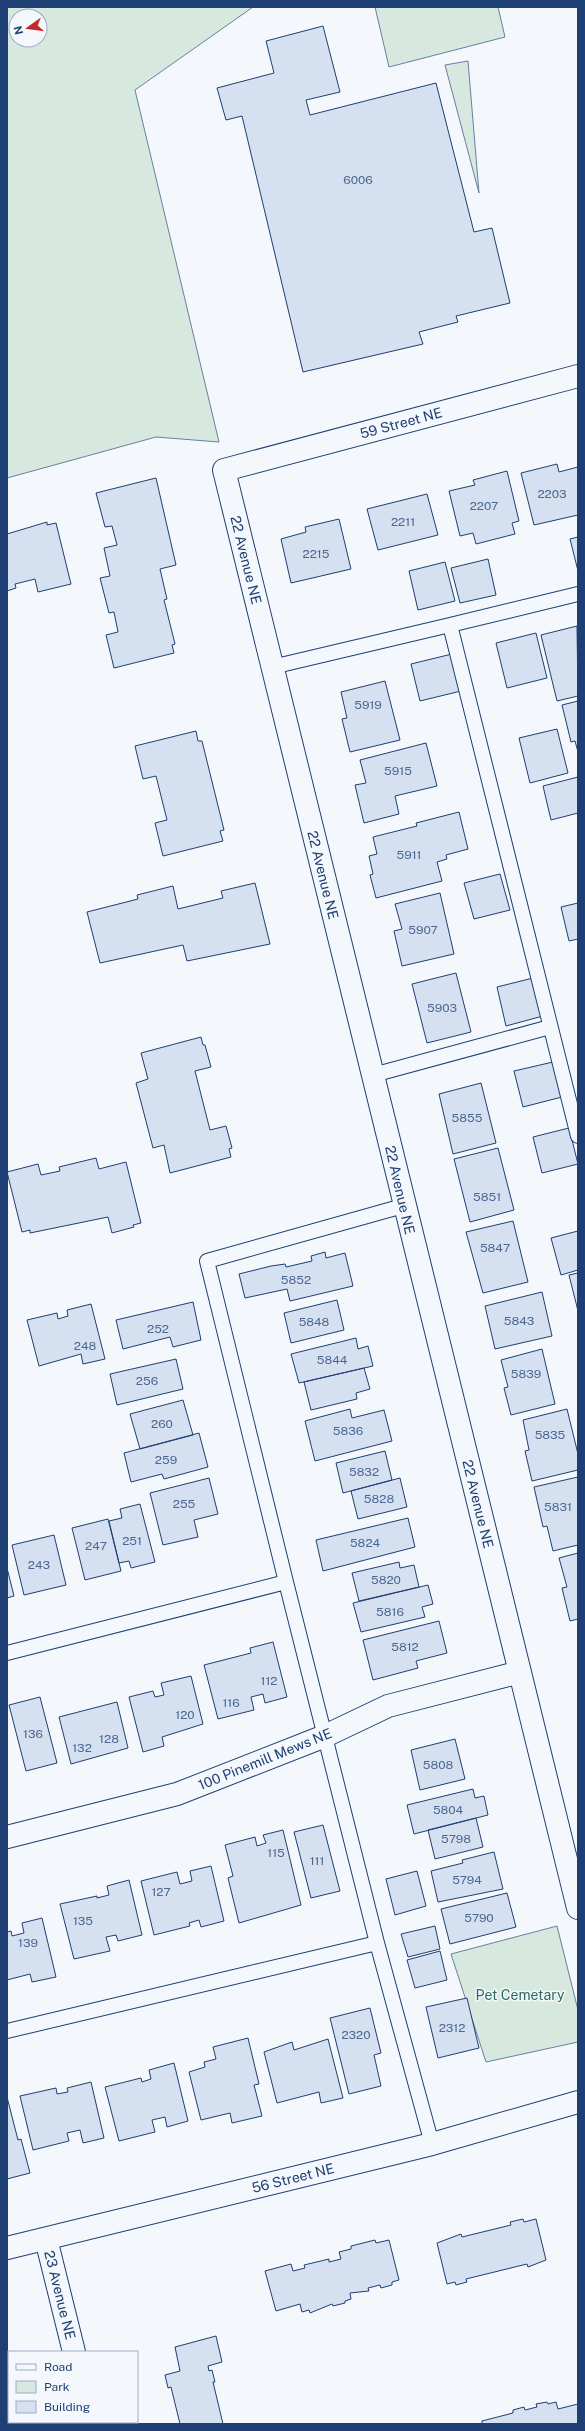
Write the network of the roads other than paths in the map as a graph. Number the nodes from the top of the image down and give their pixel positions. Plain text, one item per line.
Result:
1 (578, 376) edge
2 (224, 470) joint
3 (578, 594) edge
4 (450, 626) junction
5 (272, 667) junction
6 (550, 1027) junction
7 (373, 1075) junction
8 (578, 1136) edge
9 (403, 1206) junction
10 (286, 1582) junction
11 (7, 1652) edge
12 (520, 1672) junction
13 (325, 1736) junction
14 (7, 1837) edge
15 (578, 1908) edge
16 (377, 1943) junction
17 (7, 2031) edge
18 (578, 2102) edge
19 (432, 2144) junction
20 (46, 2239) junction
21 (7, 2248) edge
22 (74, 2351) edge

1 - 2 street, 59 Street NE
2 - 5 street, 22 Avenue NE
3 - 4 lane
4 - 5 lane
4 - 6 lane
5 - 7 street, 22 Avenue NE
6 - 7 lane
6 - 8 lane
7 - 9 street, 22 Avenue NE
9 - 10 lane
9 - 12 street, 22 Avenue NE
10 - 11 lane
10 - 13 lane
12 - 13 street, 100 Pinemill Mews NE
12 - 15 street, 22 Avenue NE
13 - 14 street, 100 Pinemill Mews NE
13 - 16 lane
16 - 17 lane
16 - 19 lane
18 - 19 street, 56 Street NE
19 - 20 street, 56 Street NE
20 - 21 street, 56 Street NE
20 - 22 street, 23 Avenue NE

